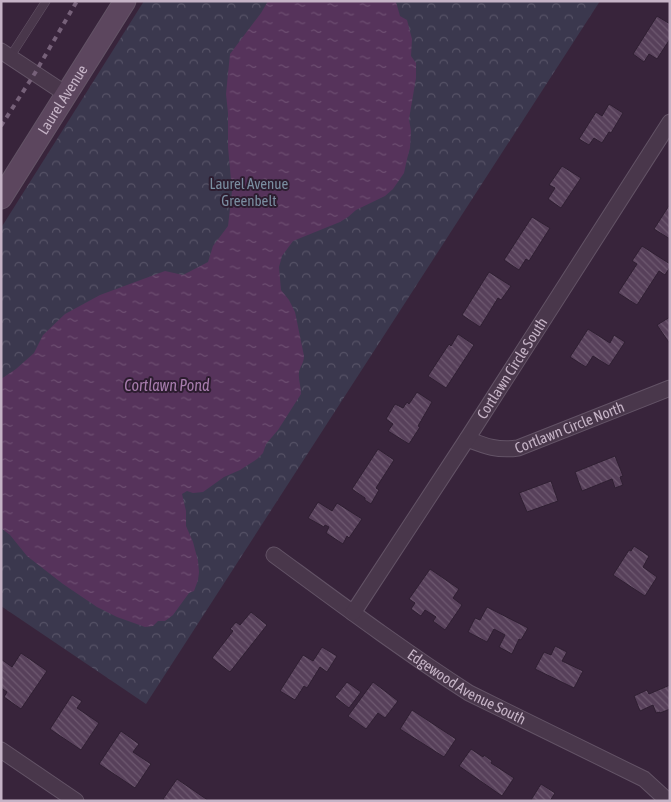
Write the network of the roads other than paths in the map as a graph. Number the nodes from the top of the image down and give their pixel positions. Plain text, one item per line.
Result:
1 (46, 1) edge
2 (125, 1) edge
3 (5, 54) edge
4 (66, 94) junction
5 (670, 122) edge
6 (1, 198) edge
7 (670, 388) edge
8 (467, 439) junction
9 (274, 555) dead end
10 (353, 613) junction
11 (1, 750) edge
12 (76, 801) edge
13 (668, 801) edge

1 - 3 lane
2 - 4 street, Laurel Avenue
3 - 4 street
4 - 6 street, Laurel Avenue
5 - 8 street, Cortlawn Circle South
7 - 8 street, Cortlawn Circle North
8 - 10 street, Cortlawn Circle South
9 - 10 street, Edgewood Avenue South
10 - 13 street, Edgewood Avenue South
11 - 12 street

